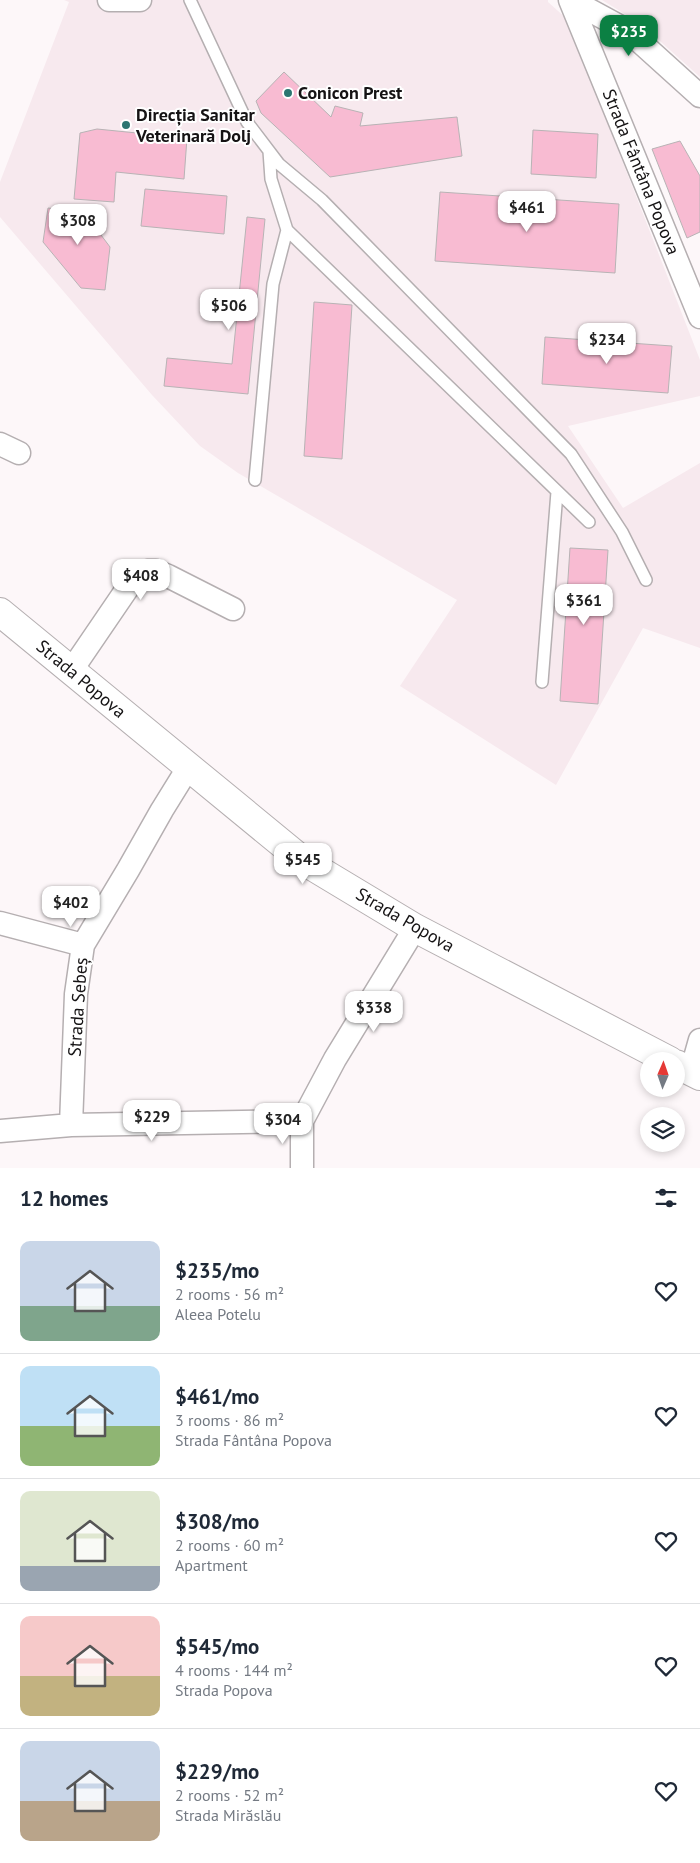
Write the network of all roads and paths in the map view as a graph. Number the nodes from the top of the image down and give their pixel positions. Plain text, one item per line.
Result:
1 (110, 0) edge
2 (140, 0) edge
3 (190, 0) edge
4 (570, 0) edge
5 (700, 96) edge
6 (269, 151) junction
7 (287, 230) junction
8 (700, 317) edge
9 (255, 480) dead end
10 (558, 492) junction
11 (589, 522) dead end
12 (646, 580) dead end
13 (233, 609) dead end
14 (0, 612) edge
15 (71, 671) junction
16 (542, 682) dead end
17 (188, 768) junction
18 (0, 923) edge
19 (415, 928) junction
20 (83, 945) junction
21 (700, 1040) edge
22 (653, 1052) edge
23 (685, 1066) edge
24 (302, 1121) junction
25 (72, 1125) junction
26 (0, 1131) edge
27 (302, 1168) edge

1 - 2 street
3 - 6 lane
4 - 5 street
4 - 8 street, Strada Fântâna Popova
6 - 7 lane
6 - 12 lane
7 - 9 lane
7 - 10 lane
10 - 11 lane
10 - 16 lane
13 - 15 street
14 - 15 street, Strada Popova
15 - 17 street, Strada Popova
17 - 19 street, Strada Popova
17 - 20 street, Strada Sebeș
18 - 20 street
19 - 22 street, Strada Popova
19 - 24 street
20 - 25 street, Strada Sebeș
21 - 23 street
24 - 25 street
24 - 27 street
25 - 26 street

